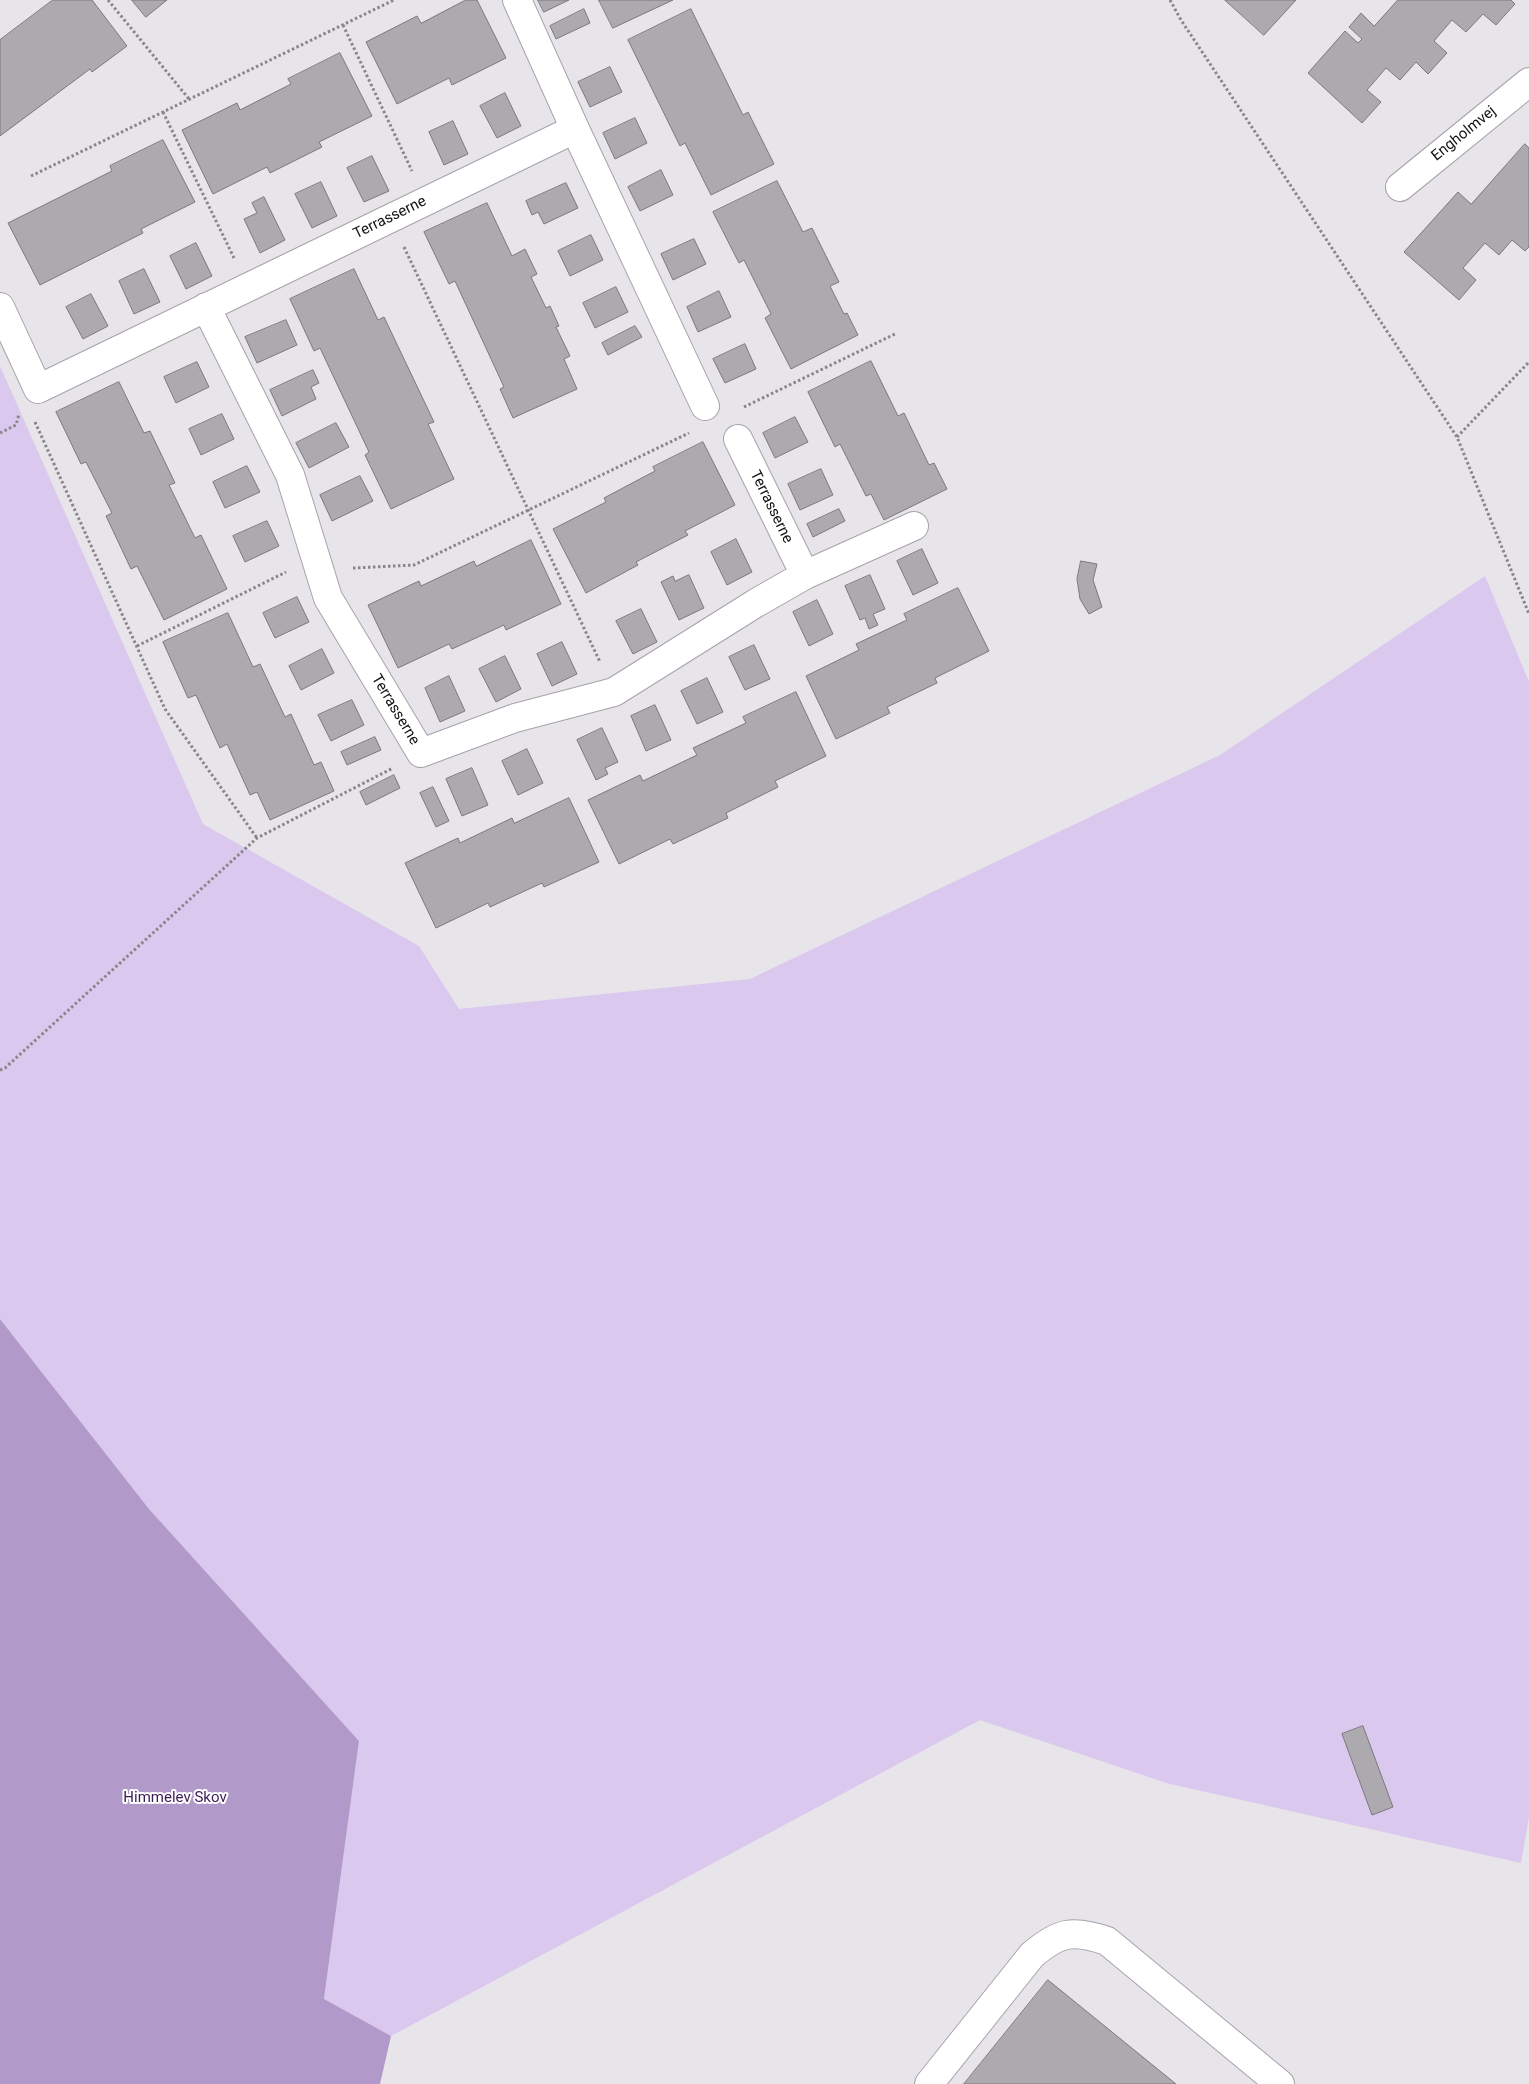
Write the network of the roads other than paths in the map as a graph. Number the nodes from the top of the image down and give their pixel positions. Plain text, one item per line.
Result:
1 (516, 0) edge
2 (1529, 82) edge
3 (574, 129) junction
4 (1400, 187) dead end
5 (0, 307) edge
6 (206, 307) junction
7 (705, 406) dead end
8 (738, 439) dead end
9 (914, 526) dead end
10 (805, 575) junction
11 (929, 2084) edge
12 (1280, 2084) edge

1 - 3 street
2 - 4 street, Engholmvej
3 - 6 street, Terrasserne
3 - 7 street
5 - 6 street, Terrasserne
6 - 10 street, Terrasserne
8 - 10 street, Terrasserne
9 - 10 street, Terrasserne
11 - 12 street

